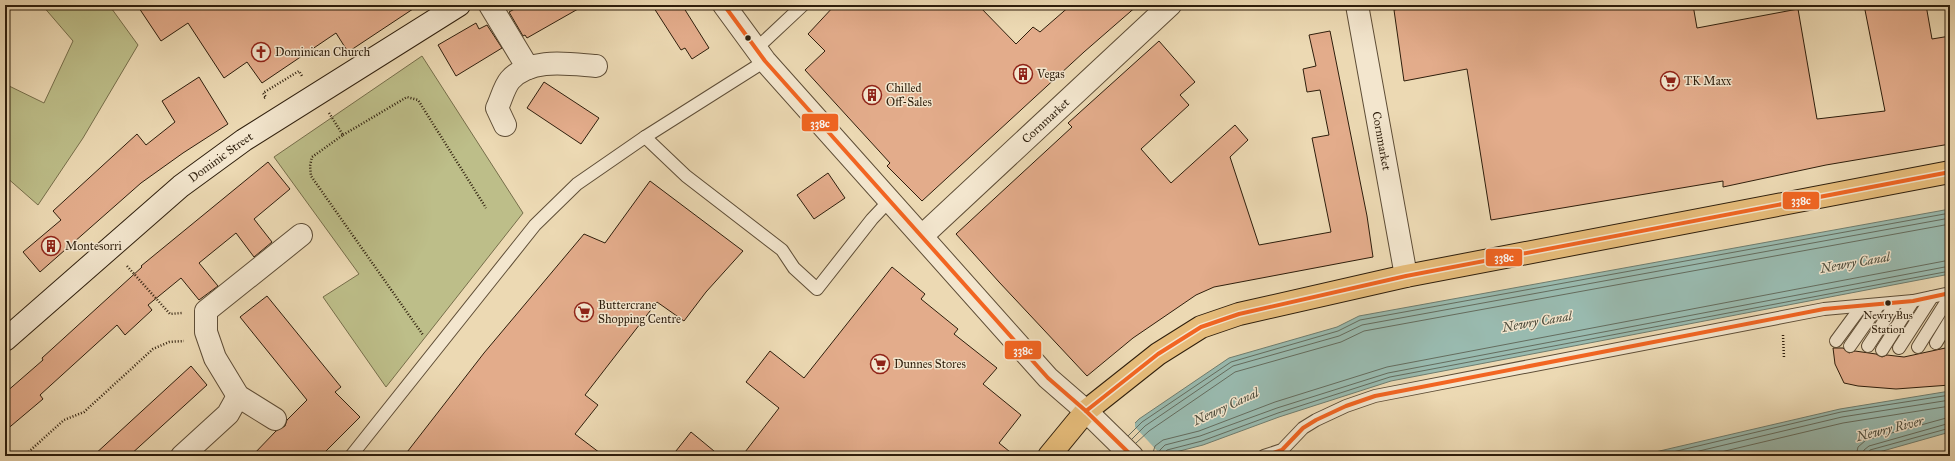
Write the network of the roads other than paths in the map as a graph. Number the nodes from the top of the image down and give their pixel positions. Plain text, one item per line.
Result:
1 (459, 5) edge
2 (490, 5) edge
3 (724, 5) edge
4 (803, 5) edge
5 (1170, 5) edge
6 (1357, 5) edge
7 (760, 55) junction
8 (596, 66) dead end
9 (528, 68) junction
10 (505, 125) dead end
11 (645, 137) junction
12 (1950, 172) edge
13 (889, 202) junction
14 (301, 236) dead end
15 (922, 236) junction
16 (1406, 276) junction
17 (1950, 293) edge
18 (1950, 296) edge
19 (1932, 297) junction
20 (1914, 301) junction
21 (1896, 303) junction
22 (1878, 306) junction
23 (1860, 307) junction
24 (1950, 320) edge
25 (5, 340) edge
26 (1836, 342) dead end
27 (1936, 343) dead end
28 (1850, 346) dead end
29 (1868, 346) dead end
30 (1918, 347) dead end
31 (1899, 348) dead end
32 (1882, 350) dead end
33 (238, 396) junction
34 (1086, 410) junction
35 (275, 419) dead end
36 (182, 456) edge
37 (351, 456) edge
38 (1049, 456) edge
39 (1132, 456) edge
40 (1264, 456) edge

1 - 25 street, Dominic Street
2 - 9 street
3 - 7 street
4 - 7 lane
5 - 15 street, Cornmarket
6 - 16 street, Cornmarket
7 - 11 lane
7 - 13 street
8 - 9 street
9 - 10 street
11 - 13 lane
11 - 37 lane
12 - 16 main road
13 - 15 street
14 - 33 street
15 - 34 street
16 - 34 main road
17 - 19 lane
18 - 30 lane
19 - 20 lane
19 - 31 lane
20 - 21 lane
20 - 32 lane
21 - 22 lane
21 - 29 lane
22 - 23 lane
22 - 28 lane
23 - 26 lane
23 - 40 lane
24 - 27 lane
33 - 35 street
33 - 36 street
34 - 38 main road
34 - 39 street

